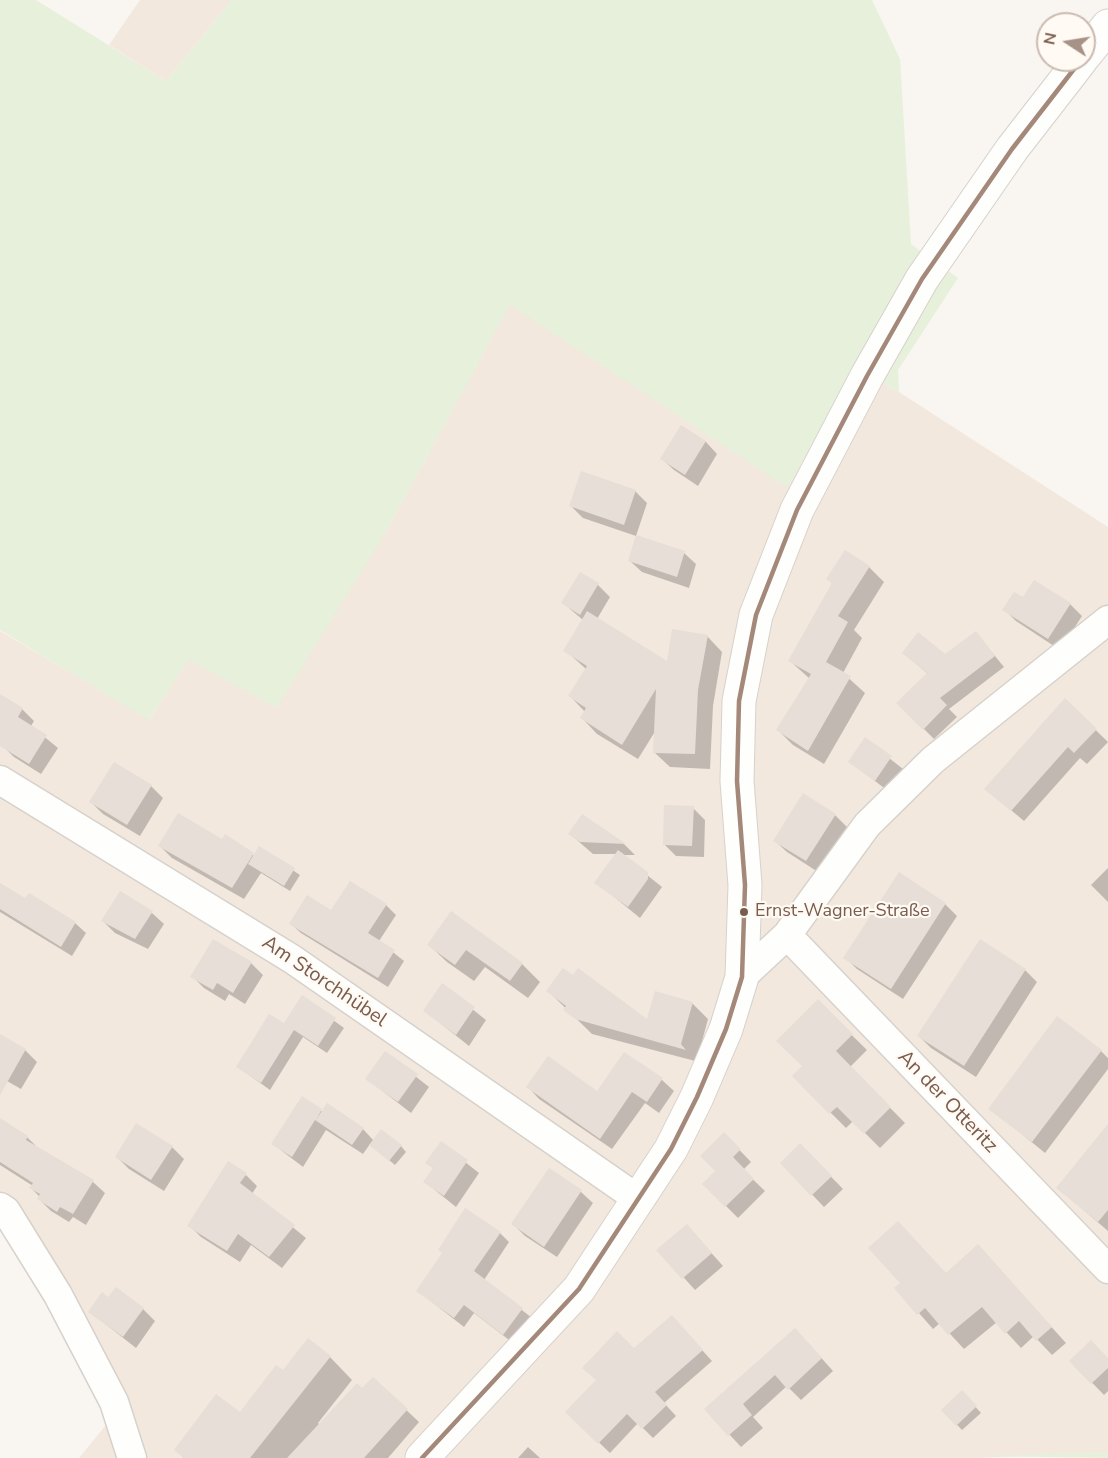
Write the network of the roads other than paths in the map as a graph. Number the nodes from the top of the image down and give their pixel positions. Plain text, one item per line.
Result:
1 (1108, 26) edge
2 (1096, 41) edge
3 (1072, 72) edge
4 (1108, 620) edge
5 (0, 780) edge
6 (787, 935) junction
7 (742, 977) junction
8 (638, 1199) junction
9 (0, 1207) edge
10 (1108, 1269) edge
11 (132, 1458) edge
12 (422, 1458) edge

1 - 2 street
3 - 7 street
4 - 6 street
5 - 8 street, Am Storchhübel
6 - 7 street
6 - 10 street, An der Otteritz
7 - 8 street
8 - 12 street
9 - 11 street

